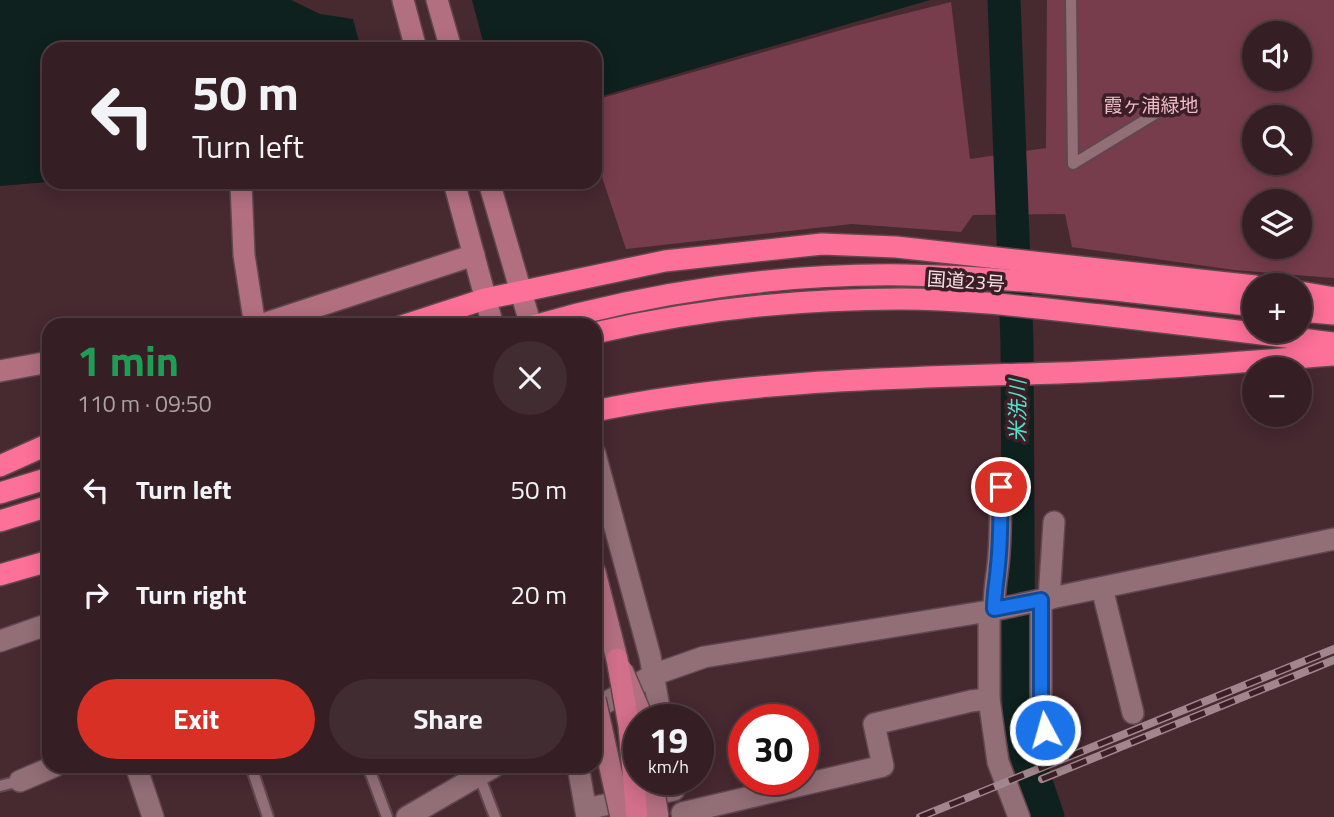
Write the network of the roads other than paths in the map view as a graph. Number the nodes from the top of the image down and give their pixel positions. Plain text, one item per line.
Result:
1 (402, 0) edge
2 (437, 0) edge
3 (1072, 0) edge
4 (414, 42) edge
5 (449, 42) edge
6 (1155, 114) dead end
7 (242, 189) edge
8 (456, 189) edge
9 (491, 189) edge
10 (474, 256) junction
11 (1242, 284) edge
12 (522, 293) junction
13 (1312, 294) edge
14 (1334, 298) edge
15 (485, 299) junction
16 (1242, 305) edge
17 (1312, 312) edge
18 (1334, 314) edge
19 (255, 318) edge
20 (281, 318) edge
21 (426, 318) edge
22 (491, 318) edge
23 (530, 318) edge
24 (560, 318) edge
25 (602, 332) edge
26 (1334, 343) edge
27 (1334, 355) edge
28 (42, 363) edge
29 (0, 371) edge
30 (602, 410) edge
31 (42, 447) edge
32 (0, 466) edge
33 (42, 480) edge
34 (602, 481) edge
35 (1001, 487) dead end
36 (0, 493) edge
37 (42, 508) edge
38 (0, 521) edge
39 (1055, 522) dead end
40 (1334, 538) edge
41 (42, 563) edge
42 (0, 575) edge
43 (1102, 588) junction
44 (602, 600) edge
45 (1045, 600) junction
46 (994, 609) junction
47 (42, 626) edge
48 (0, 641) edge
49 (617, 659) junction
50 (653, 675) junction
51 (989, 699) junction
52 (636, 704) edge
53 (658, 704) edge
54 (602, 705) edge
55 (1133, 713) dead end
56 (602, 731) edge
57 (1049, 750) dead end
58 (42, 771) edge
59 (138, 773) edge
60 (253, 773) edge
61 (371, 773) edge
62 (481, 773) edge
63 (484, 773) edge
64 (579, 773) edge
65 (10, 784) edge
66 (642, 795) edge
67 (655, 795) edge
68 (676, 795) edge
69 (586, 813) edge
70 (682, 815) edge
71 (153, 817) edge
72 (268, 817) edge
73 (387, 817) edge
74 (407, 817) edge
75 (495, 817) edge
76 (621, 817) edge
77 (637, 817) edge
78 (658, 817) edge
79 (1019, 817) edge

1 - 4 street
2 - 5 street
3 - 6 lane
7 - 19 street
8 - 10 street
9 - 12 street
10 - 15 street
10 - 20 street
11 - 12 highway, 国道23号
12 - 15 highway, 国道23号
12 - 23 street
13 - 14 highway
15 - 21 highway, 国道23号
15 - 22 street
16 - 24 highway, 国道23号
17 - 18 highway
25 - 26 highway, 国道23号
27 - 30 highway
28 - 29 street
31 - 32 highway
33 - 36 highway
34 - 50 street
35 - 46 street
37 - 38 highway
39 - 45 street
40 - 43 street
41 - 42 highway
43 - 45 street
43 - 55 street
44 - 49 street
45 - 46 street
45 - 57 street
46 - 50 street
46 - 51 street
47 - 48 street
49 - 52 street, bridge
49 - 77 main road, bridge
50 - 53 street
50 - 54 street
51 - 70 street
51 - 79 street
56 - 76 street, bridge
58 - 65 street
59 - 71 street
60 - 72 lane
61 - 73 lane
62 - 74 street
63 - 75 lane
64 - 69 street
66 - 69 street
67 - 78 street, bridge
68 - 70 street

